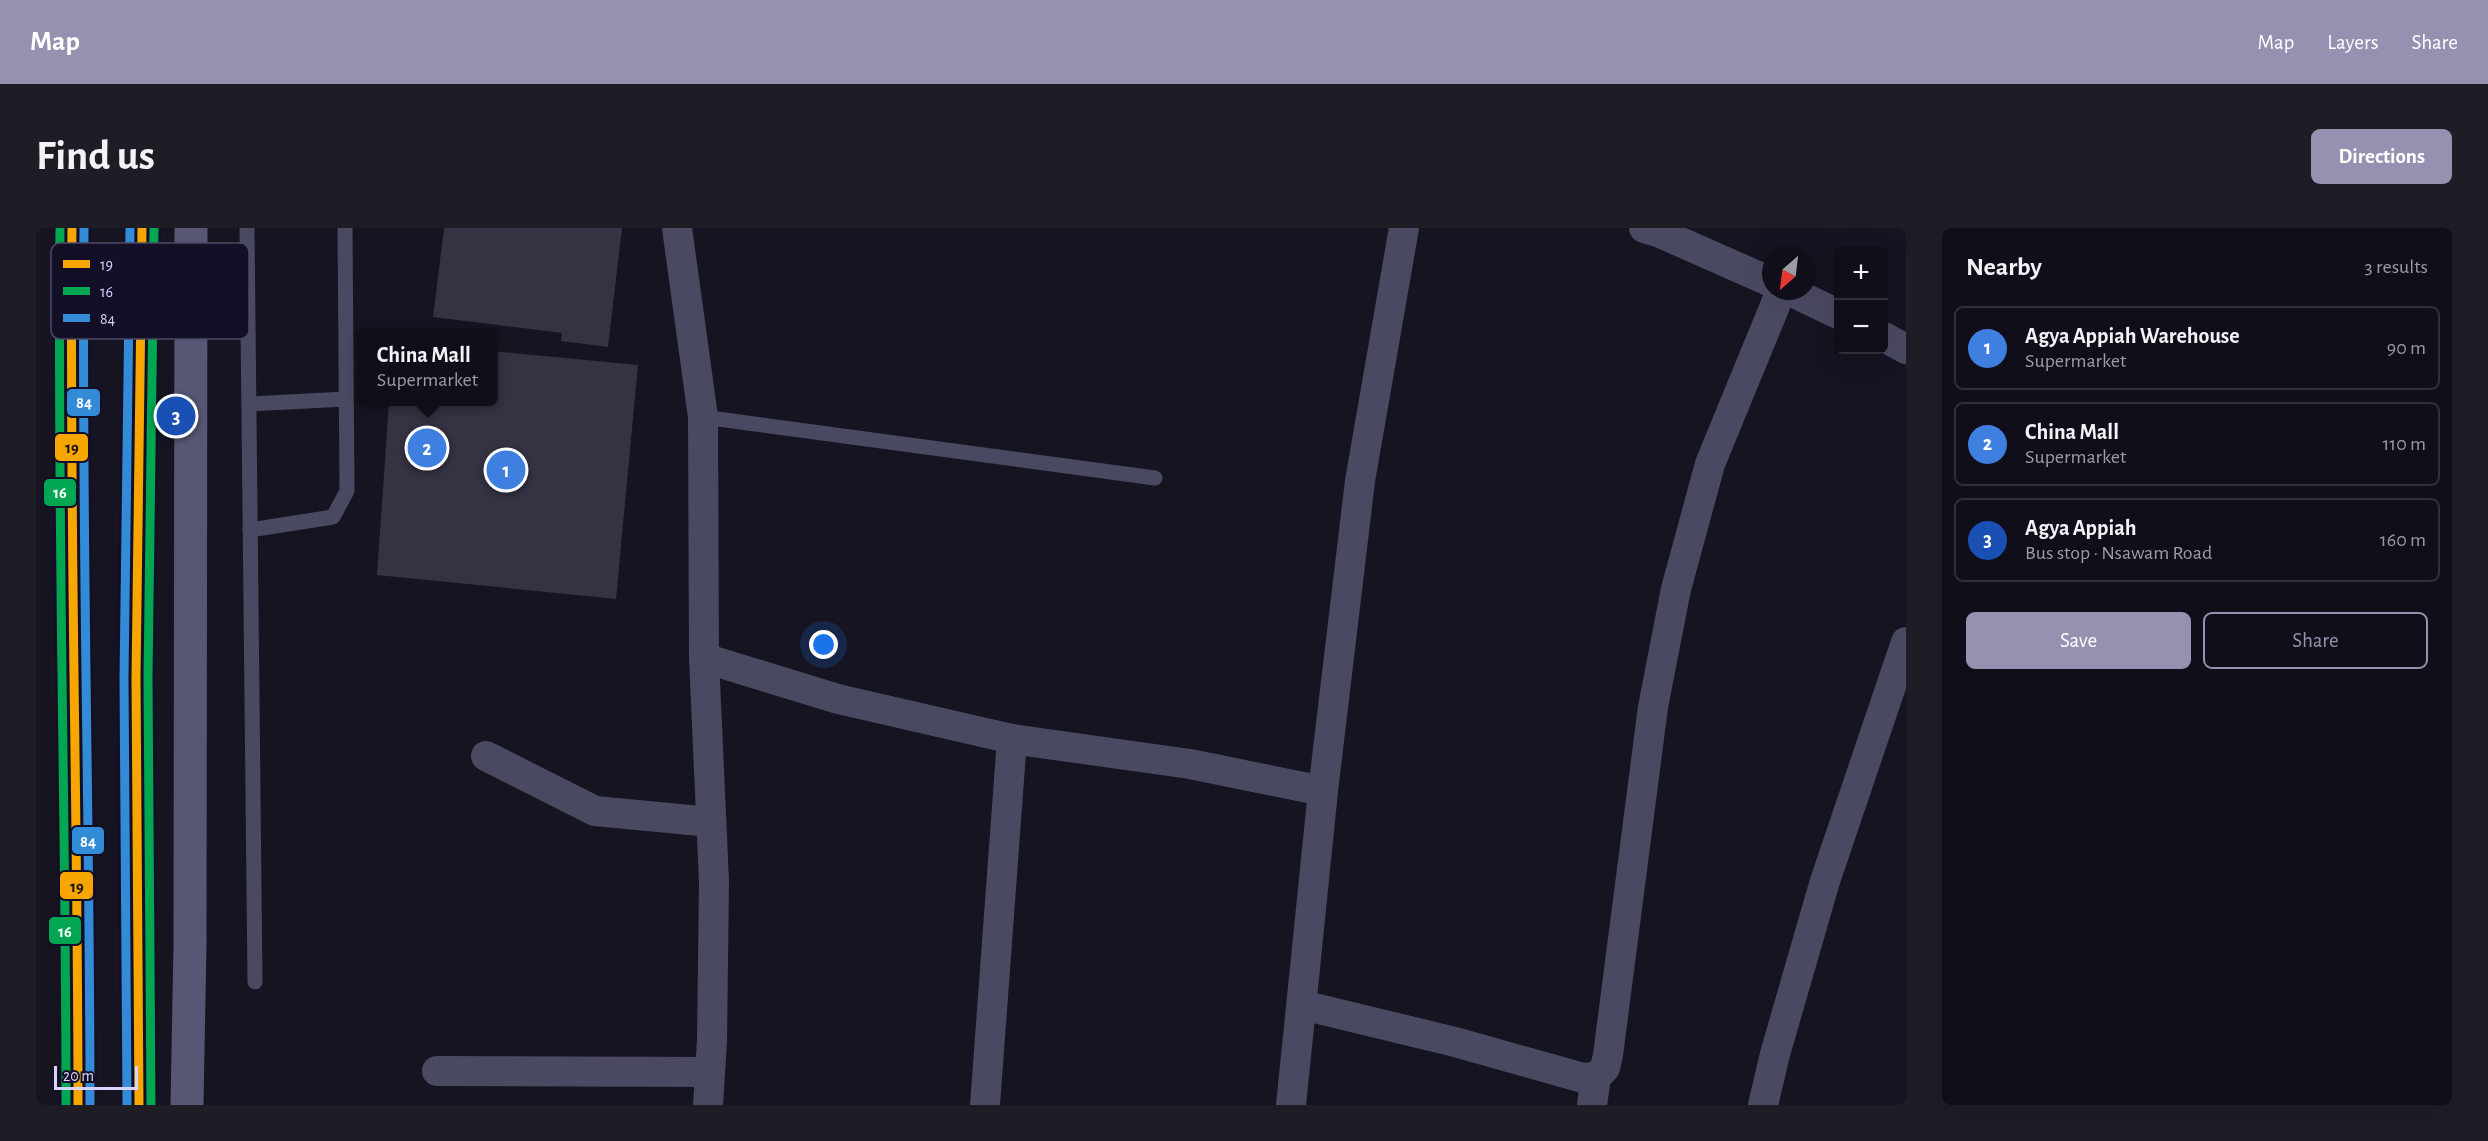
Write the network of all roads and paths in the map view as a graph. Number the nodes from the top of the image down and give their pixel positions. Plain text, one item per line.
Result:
1 (72, 228) edge
2 (142, 228) edge
3 (191, 228) edge
4 (247, 228) edge
5 (345, 228) edge
6 (677, 228) edge
7 (1404, 228) edge
8 (1644, 228) edge
9 (72, 243) edge
10 (142, 243) edge
11 (191, 243) edge
12 (247, 243) edge
13 (1762, 278) edge
14 (1777, 300) edge
15 (1810, 300) edge
16 (1834, 312) edge
17 (70, 339) edge
18 (141, 339) edge
19 (191, 339) edge
20 (248, 339) edge
21 (1888, 339) edge
22 (1906, 349) edge
23 (346, 399) junction
24 (249, 404) junction
25 (703, 417) junction
26 (1155, 478) dead end
27 (250, 530) junction
28 (1906, 642) edge
29 (704, 658) junction
30 (1012, 739) junction
31 (486, 756) dead end
32 (1323, 791) junction
33 (711, 822) junction
34 (255, 982) dead end
35 (1302, 1005) junction
36 (437, 1071) dead end
37 (710, 1072) junction
38 (1594, 1091) edge
39 (78, 1105) edge
40 (139, 1105) edge
41 (187, 1105) edge
42 (708, 1105) edge
43 (985, 1105) edge
44 (1291, 1105) edge
45 (1763, 1105) edge

1 - 9 highway
2 - 10 highway
3 - 11 main road
4 - 12 lane
5 - 23 lane
6 - 25 street
7 - 32 street
8 - 13 street
14 - 38 street
15 - 16 street
17 - 39 highway
18 - 40 highway
19 - 41 main road
20 - 24 lane
21 - 22 street
23 - 24 lane
23 - 27 lane
24 - 27 lane
25 - 26 lane
25 - 29 street
27 - 34 lane
28 - 45 street
29 - 30 street
29 - 33 street
30 - 32 street
30 - 43 street
31 - 33 street
32 - 35 street
33 - 37 street
35 - 38 street
35 - 44 street
36 - 37 street
37 - 42 street

